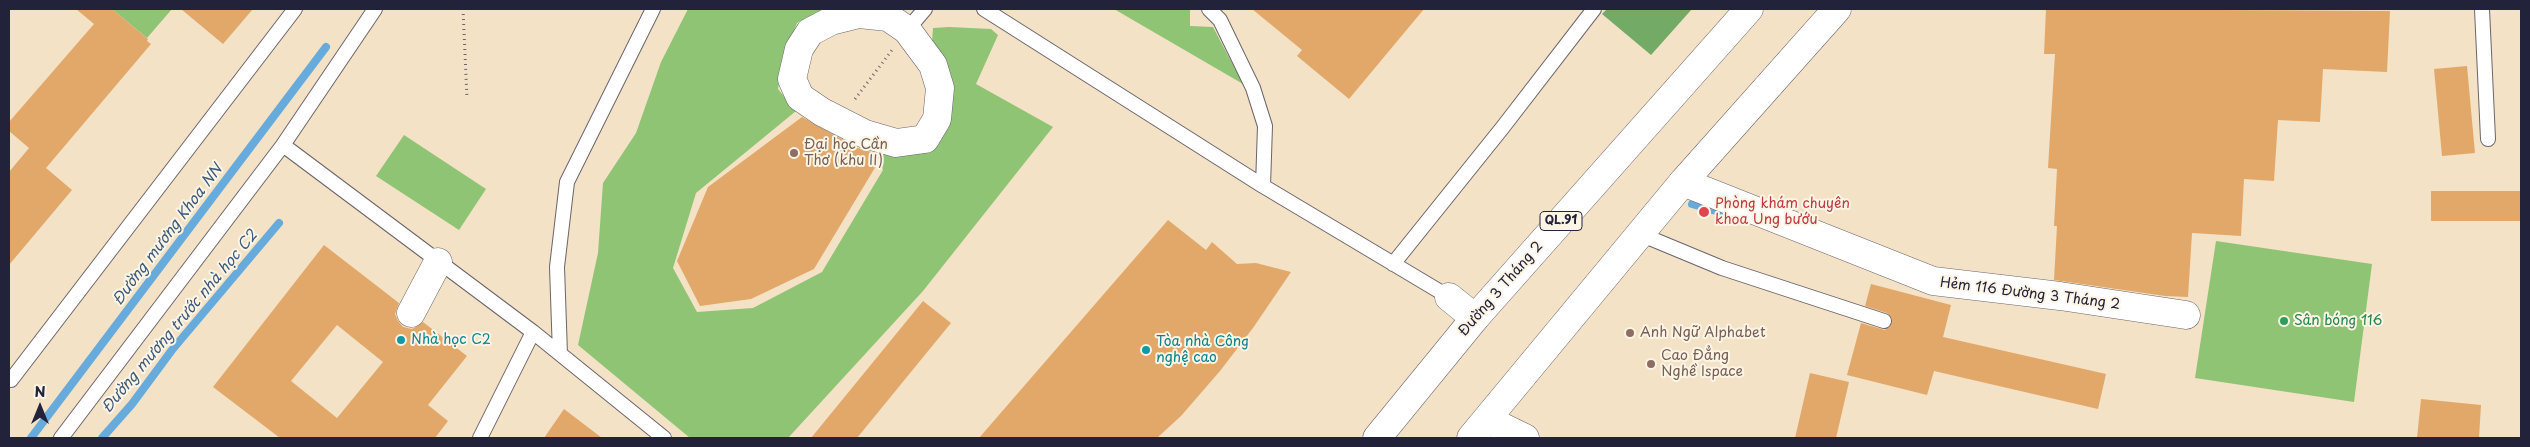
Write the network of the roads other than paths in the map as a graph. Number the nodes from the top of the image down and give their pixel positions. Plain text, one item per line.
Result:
1 (295, 9) edge
2 (375, 9) edge
3 (653, 9) edge
4 (925, 9) edge
5 (984, 9) edge
6 (1208, 9) edge
7 (1594, 9) edge
8 (1750, 9) edge
9 (1837, 9) edge
10 (2482, 9) edge
11 (907, 30) junction
12 (2488, 139) dead end
13 (283, 146) junction
14 (1683, 182) junction
15 (1263, 186) junction
16 (1640, 234) junction
17 (438, 262) junction
18 (1393, 264) junction
19 (1449, 297) joint
20 (411, 313) dead end
21 (2186, 315) dead end
22 (1475, 318) junction
23 (1884, 321) dead end
24 (533, 332) junction
25 (560, 354) junction
26 (9, 378) edge
27 (1480, 429) edge
28 (61, 438) edge
29 (480, 438) edge
30 (664, 438) edge
31 (1377, 438) edge
32 (1525, 438) edge

1 - 26 lane
2 - 13 lane
3 - 25 lane
4 - 11 lane
5 - 15 lane
6 - 15 lane
7 - 18 lane
8 - 22 main road, Đường 3 Tháng 2 / QL.91
9 - 14 main road
10 - 12 lane
11 - 11 main road
13 - 17 lane
13 - 28 lane
14 - 16 main road
14 - 21 main road, Hẻm 116 Đường 3 Tháng 2
15 - 18 lane
16 - 23 lane
16 - 27 main road
17 - 20 main road
17 - 24 lane
18 - 19 lane
19 - 22 main road
22 - 31 main road, Đường 3 Tháng 2 / QL.91
24 - 25 lane
24 - 29 lane
25 - 30 lane
27 - 32 main road

